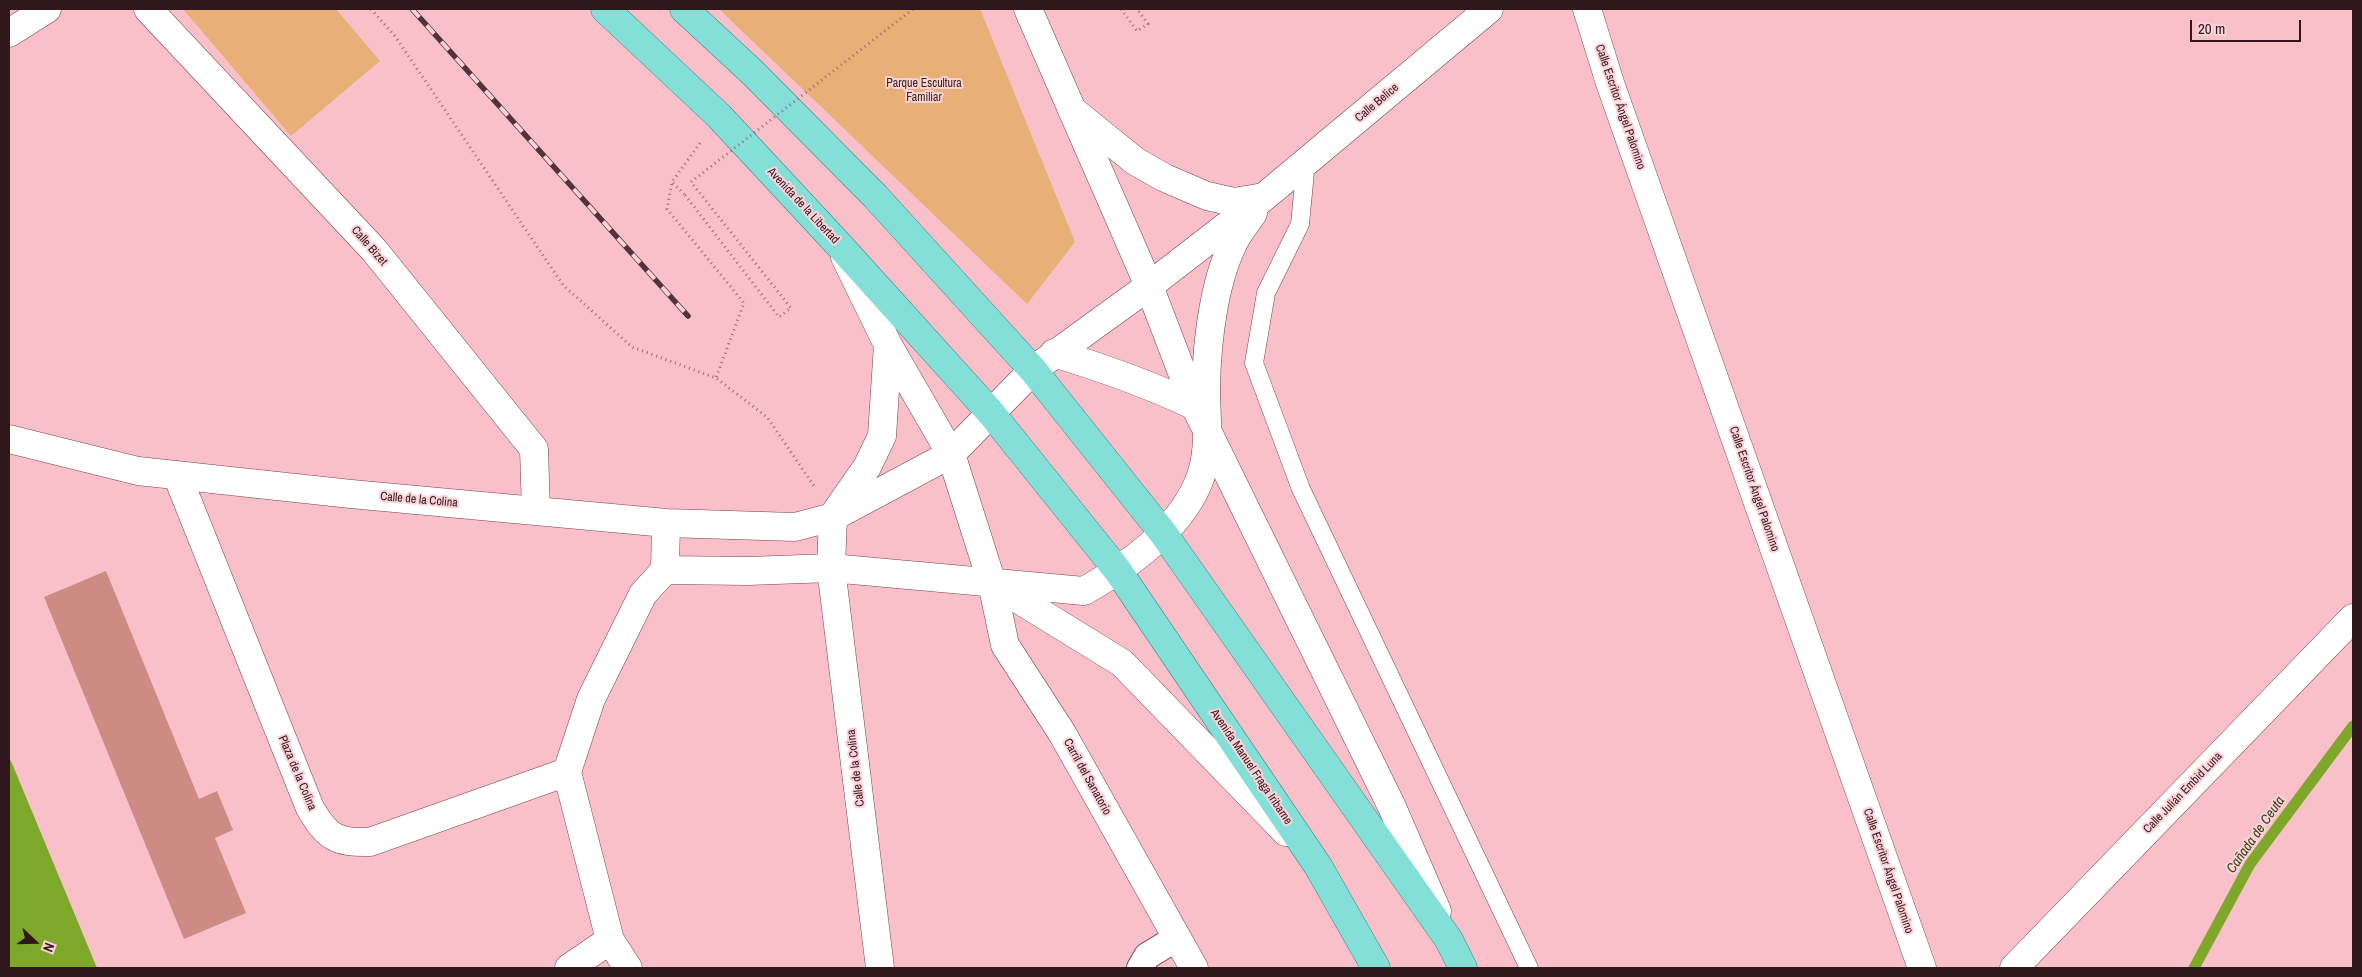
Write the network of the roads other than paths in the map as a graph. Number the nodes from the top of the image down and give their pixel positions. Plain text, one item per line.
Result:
1 (47, 9) edge
2 (148, 9) edge
3 (605, 9) edge
4 (684, 9) edge
5 (1028, 9) edge
6 (1489, 9) edge
7 (1587, 9) edge
8 (9, 33) edge
9 (1072, 110) junction
10 (1306, 162) junction
11 (1264, 197) junction
12 (840, 246) junction
13 (1149, 286) junction
14 (888, 345) junction
15 (1054, 353) junction
16 (1033, 370) junction
17 (1195, 406) junction
18 (992, 413) junction
19 (1209, 434) junction
20 (9, 439) edge
21 (951, 454) junction
22 (177, 475) junction
23 (536, 511) junction
24 (832, 517) junction
25 (666, 523) junction
26 (1163, 533) junction
27 (831, 568) junction
28 (665, 570) junction
29 (1118, 571) junction
30 (992, 583) junction
31 (2353, 618) edge
32 (567, 772) junction
33 (1318, 866) junction
34 (1177, 938) junction
35 (610, 940) junction
36 (1449, 940) junction
37 (569, 968) edge
38 (628, 968) edge
39 (880, 968) edge
40 (1140, 968) edge
41 (1194, 968) edge
42 (1376, 968) edge
43 (1463, 968) edge
44 (1529, 968) edge
45 (1922, 968) edge
46 (2014, 968) edge

1 - 8 street
2 - 23 street, Calle Bizet
3 - 12 main road, Avenida de la Libertad
4 - 16 main road
5 - 9 street
6 - 10 street, Calle Belice
7 - 45 street, Calle Escritor Ángel Palomino
9 - 11 street
9 - 13 street
10 - 11 street, Calle Belice
10 - 44 lane
11 - 13 street, Calle Belice
11 - 19 street, Calle Belice
12 - 14 street, Carril del Sanatorio
12 - 18 main road, Avenida de la Libertad
13 - 15 street, Calle Belice
13 - 17 street
14 - 21 street, Carril del Sanatorio
14 - 24 street
15 - 16 street, Calle Belice
15 - 17 street
16 - 18 street, Calle de la Colina
16 - 26 main road
17 - 19 street
18 - 21 street, Calle de la Colina
18 - 29 main road, Avenida de la Libertad
19 - 26 street
19 - 36 street
20 - 22 street, Calle de la Colina
21 - 24 street, Calle de la Colina
21 - 30 street, Carril del Sanatorio
22 - 23 street, Calle de la Colina
22 - 32 street, Plaza de la Colina
23 - 25 street, Calle de la Colina
24 - 25 street, Calle de la Colina
24 - 27 street, Calle de la Colina
25 - 28 street
26 - 29 street
26 - 36 main road
27 - 28 street
27 - 30 street
27 - 39 street, Calle de la Colina
28 - 32 street
29 - 30 street
29 - 33 main road, Avenida Manuel Fraga Iribarne
30 - 33 street
30 - 34 street, Carril del Sanatorio
31 - 46 street, Calle Julián Embid Luna
32 - 35 street
33 - 42 main road, Avenida Manuel Fraga Iribarne
34 - 40 street
34 - 41 street, Carril del Sanatorio
35 - 37 street
35 - 38 street
36 - 43 main road

